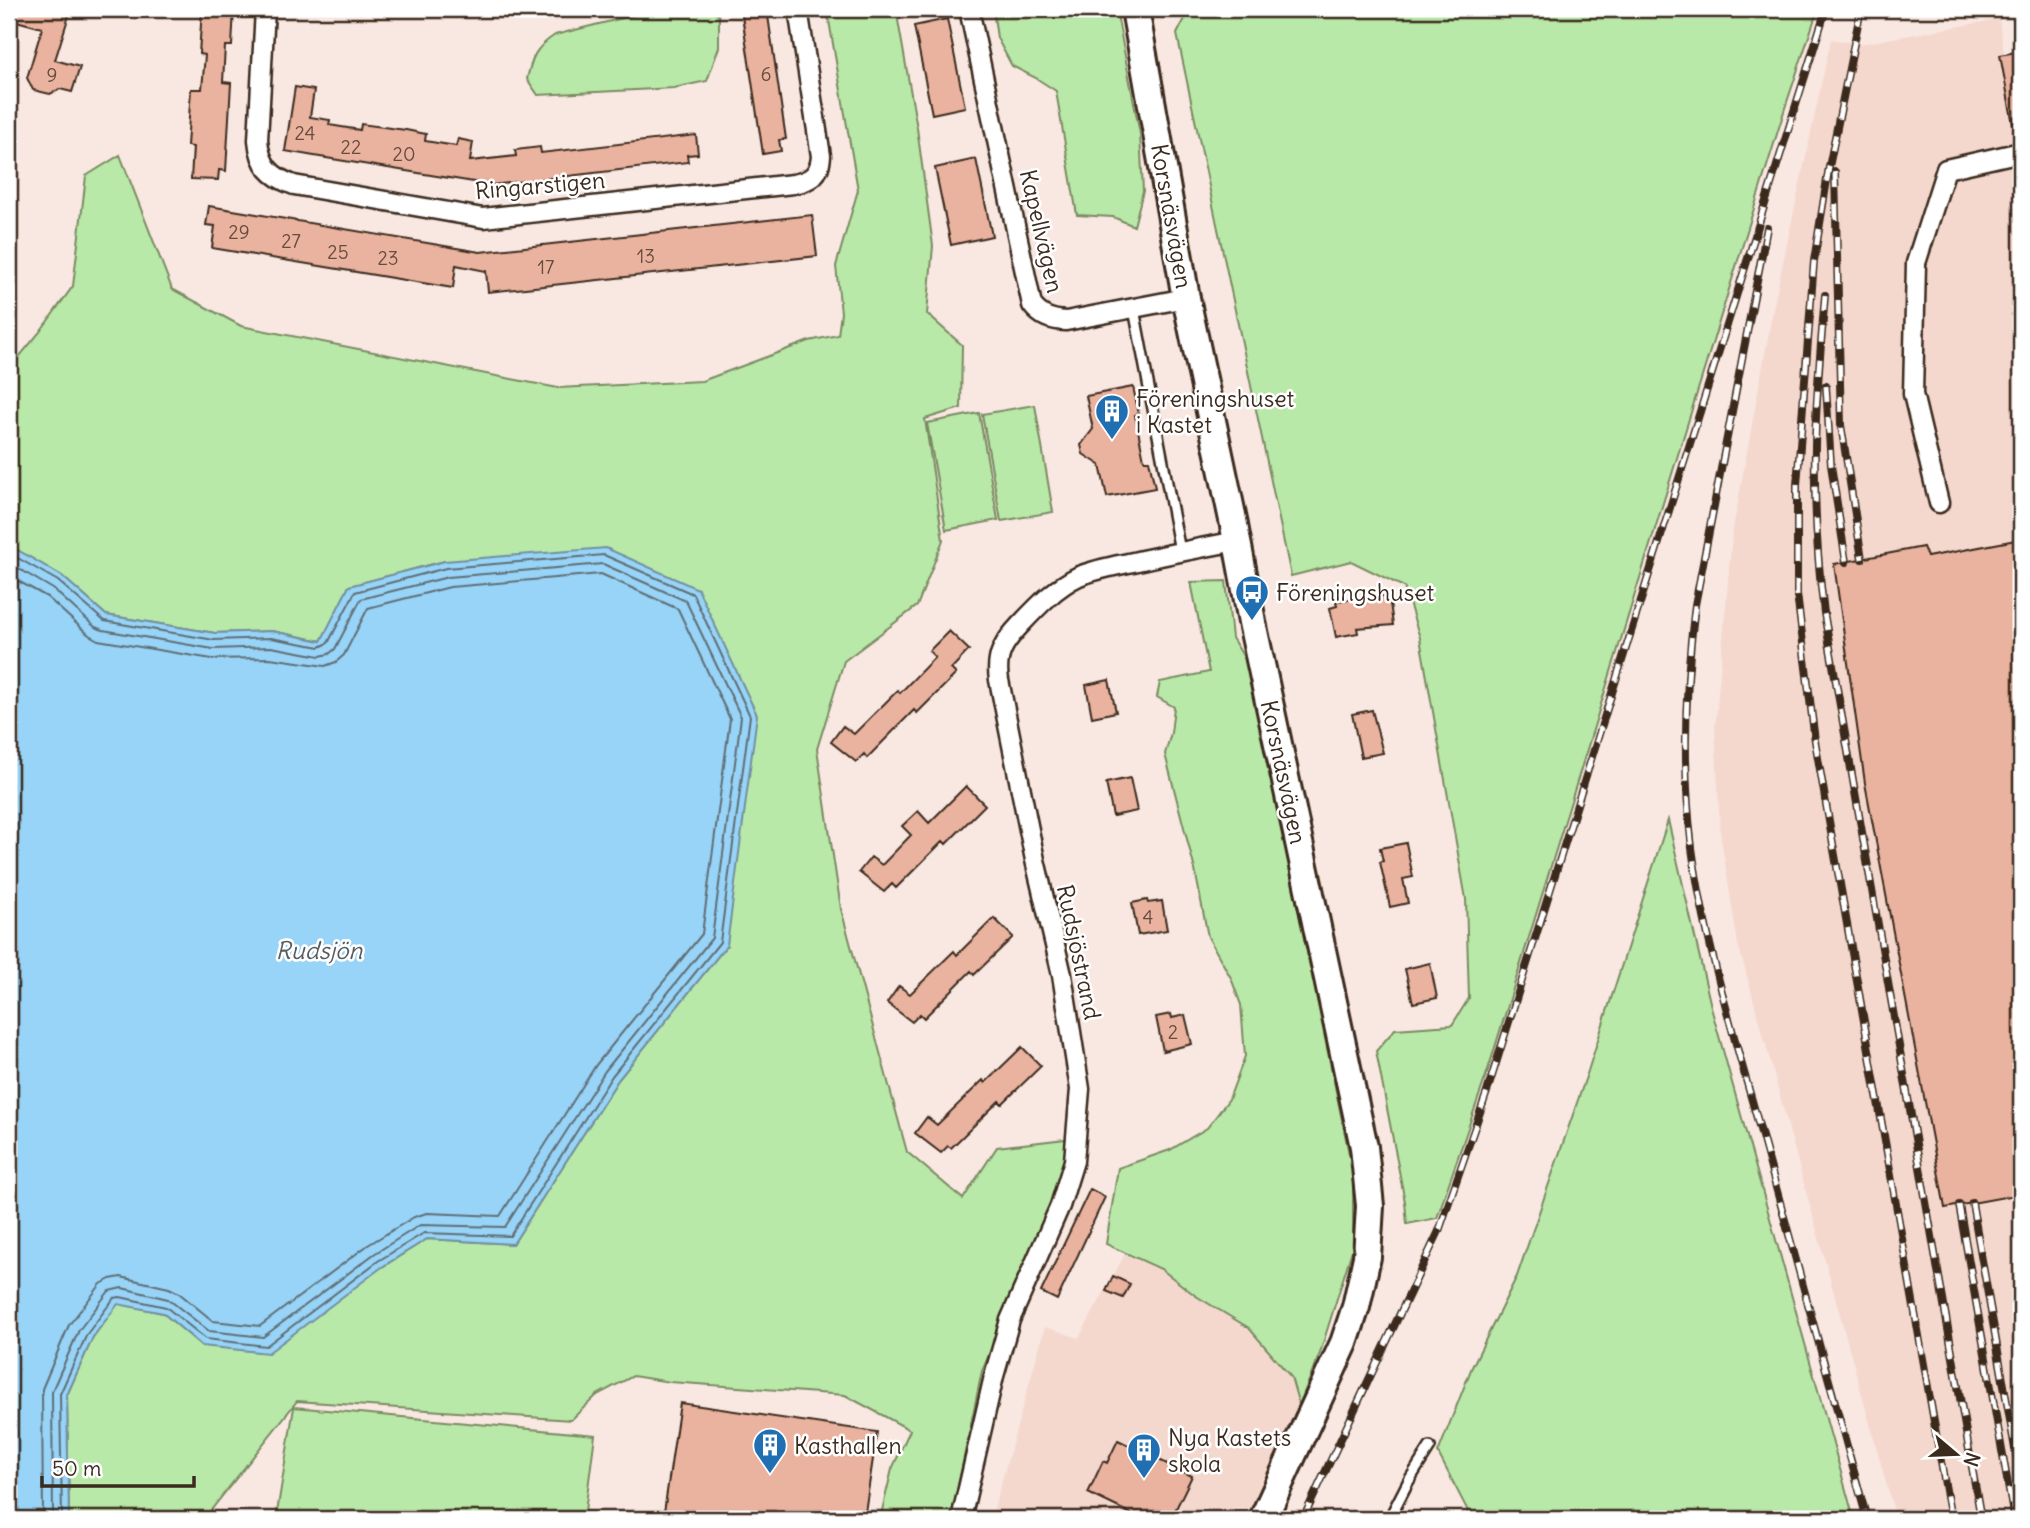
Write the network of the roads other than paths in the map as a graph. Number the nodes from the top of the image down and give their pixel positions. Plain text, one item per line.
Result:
1 (265, 9) edge
2 (797, 9) edge
3 (969, 9) edge
4 (1135, 9) edge
5 (2021, 152) edge
6 (1186, 298) junction
7 (1134, 309) junction
8 (1939, 503) dead end
9 (1237, 541) junction
10 (1180, 551) junction
11 (1430, 1447) dead end
12 (961, 1519) edge
13 (1263, 1519) edge
14 (1389, 1519) edge

1 - 2 street, Ringarstigen
3 - 7 street, Kapellvägen
4 - 6 street, Korsnäsvägen
5 - 8 street
6 - 7 street, Kapellvägen
6 - 9 street, Korsnäsvägen
7 - 10 lane
9 - 10 street, Rudsjöstrand
9 - 13 street, Korsnäsvägen
10 - 12 street, Rudsjöstrand
11 - 14 lane

